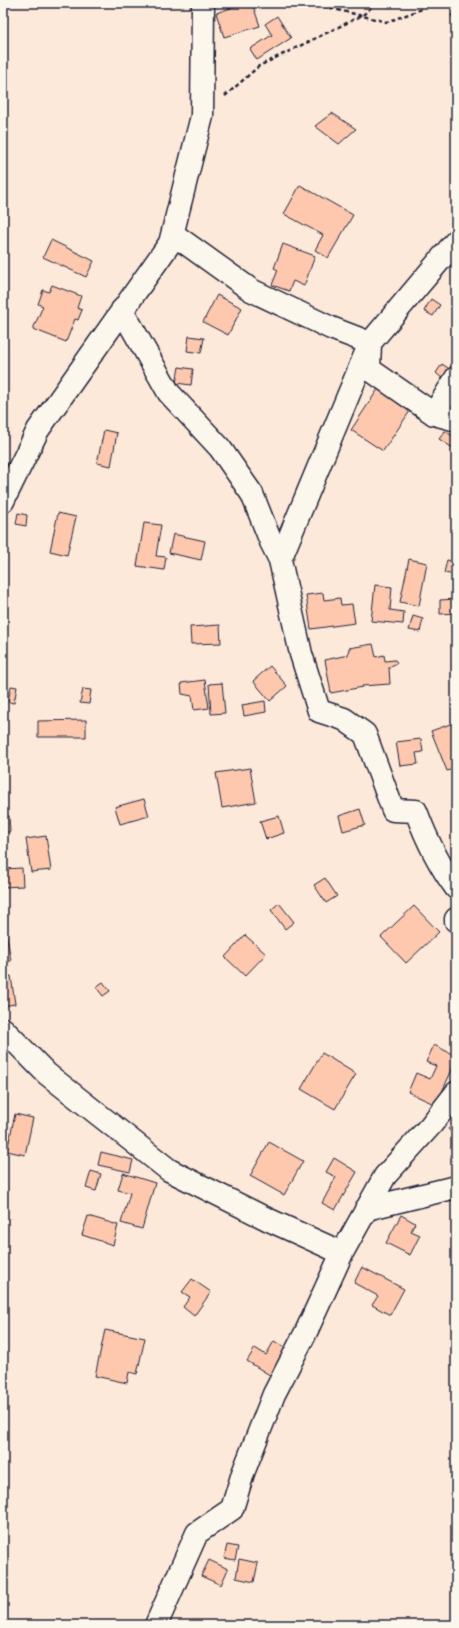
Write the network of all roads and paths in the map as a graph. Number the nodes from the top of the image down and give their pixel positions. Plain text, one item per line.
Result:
1 (203, 3) edge
2 (310, 3) edge
3 (376, 3) edge
4 (422, 9) dead end
5 (363, 15) junction
6 (202, 116) junction
7 (173, 234) junction
8 (456, 241) edge
9 (122, 310) junction
10 (370, 343) junction
11 (456, 378) edge
12 (434, 414) junction
13 (456, 420) edge
14 (3, 501) edge
15 (280, 560) junction
16 (456, 888) edge
17 (3, 1030) edge
18 (456, 1093) edge
19 (456, 1187) edge
20 (366, 1209) junction
21 (342, 1252) junction
22 (156, 1625) edge

1 - 6 street
2 - 5 path
3 - 5 path
4 - 5 path
5 - 6 path
6 - 7 street
7 - 9 street
7 - 10 street
8 - 10 street
9 - 14 street
9 - 15 street
10 - 12 street
10 - 15 street
11 - 12 street
12 - 13 street
15 - 16 street
17 - 21 street
18 - 20 street
19 - 20 street
20 - 21 street
21 - 22 street

